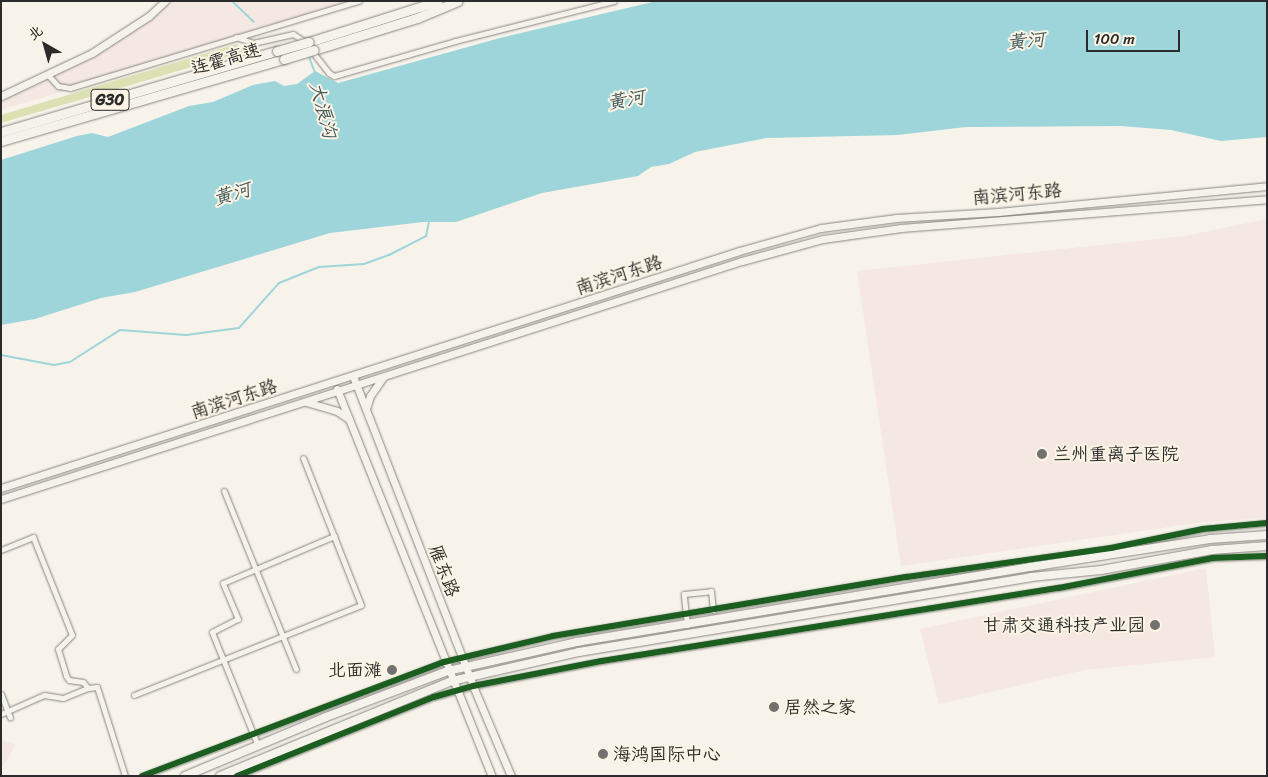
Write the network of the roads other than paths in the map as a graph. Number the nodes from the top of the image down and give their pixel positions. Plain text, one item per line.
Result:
1 (165, 1) edge
2 (359, 1) edge
3 (438, 1) edge
4 (458, 1) edge
5 (614, 1) edge
6 (236, 37) junction
7 (311, 46) junction
8 (49, 76) junction
9 (1, 96) edge
10 (1, 132) edge
11 (1, 142) edge
12 (1267, 186) edge
13 (1267, 199) edge
14 (609, 294) junction
15 (610, 305) junction
16 (353, 376) junction
17 (384, 376) junction
18 (334, 383) junction
19 (357, 386) junction
20 (338, 392) junction
21 (306, 402) junction
22 (366, 410) junction
23 (348, 419) junction
24 (303, 458) dead end
25 (1, 488) edge
26 (224, 491) dead end
27 (1, 499) edge
28 (1267, 523) edge
29 (1267, 535) edge
30 (334, 536) junction
31 (1267, 546) edge
32 (1, 550) edge
33 (1267, 556) edge
34 (257, 569) junction
35 (713, 610) junction
36 (686, 614) junction
37 (687, 625) junction
38 (284, 636) junction
39 (462, 657) junction
40 (223, 660) junction
41 (444, 662) junction
42 (466, 667) junction
43 (296, 669) dead end
44 (448, 671) junction
45 (469, 676) junction
46 (452, 681) junction
47 (473, 686) junction
48 (88, 688) junction
49 (456, 690) junction
50 (1, 694) edge
51 (134, 695) dead end
52 (8, 711) junction
53 (1, 714) edge
54 (10, 717) dead end
55 (253, 733) junction
56 (259, 747) junction
57 (125, 776) edge
58 (142, 776) edge
59 (185, 776) edge
60 (220, 776) edge
61 (238, 776) edge
62 (492, 776) edge
63 (511, 776) edge

1 - 8 main road
2 - 6 street
3 - 7 highway, 连霍高速 / G30
4 - 7 highway, 连霍高速 / G30
5 - 6 street
6 - 8 street
7 - 10 highway, 连霍高速 / G30, bridge
7 - 11 highway, 连霍高速 / G30, bridge
8 - 9 main road
12 - 14 main road, 南滨河东路
13 - 15 main road, 南滨河东路
14 - 15 main road
14 - 16 main road, 南滨河东路
15 - 17 main road, 南滨河东路
16 - 18 main road, 南滨河东路
16 - 19 main road, 雁东路
17 - 19 main road, 南滨河东路
17 - 22 main road
18 - 20 main road, 雁东路
18 - 25 main road, 南滨河东路
19 - 20 main road, 南滨河东路
19 - 22 main road, 雁东路
20 - 21 main road, 南滨河东路
20 - 23 main road, 雁东路
21 - 23 main road
21 - 27 main road, 南滨河东路
22 - 39 main road, 雁东路
23 - 41 main road, 雁东路
24 - 30 street
26 - 34 street
28 - 35 street
29 - 37 main road
30 - 34 street
30 - 38 street
31 - 45 main road
32 - 48 street
33 - 47 street
34 - 38 street
34 - 40 street
35 - 36 street
35 - 36 street
36 - 37 street
36 - 39 street
37 - 42 main road
38 - 40 street
38 - 43 street
39 - 41 street
39 - 42 main road, 雁东路
40 - 51 street
40 - 55 street
41 - 44 main road, 雁东路
41 - 55 street
42 - 44 main road
42 - 45 main road, 雁东路
44 - 46 main road, 雁东路
44 - 56 main road
45 - 46 main road
45 - 47 main road, 雁东路
46 - 49 main road, 雁东路
46 - 60 main road
47 - 49 street
47 - 63 main road, 雁东路
48 - 52 street
48 - 57 street
49 - 61 street
49 - 62 main road, 雁东路
50 - 52 street
52 - 53 street
52 - 54 street
55 - 56 street
55 - 58 street
56 - 59 main road

